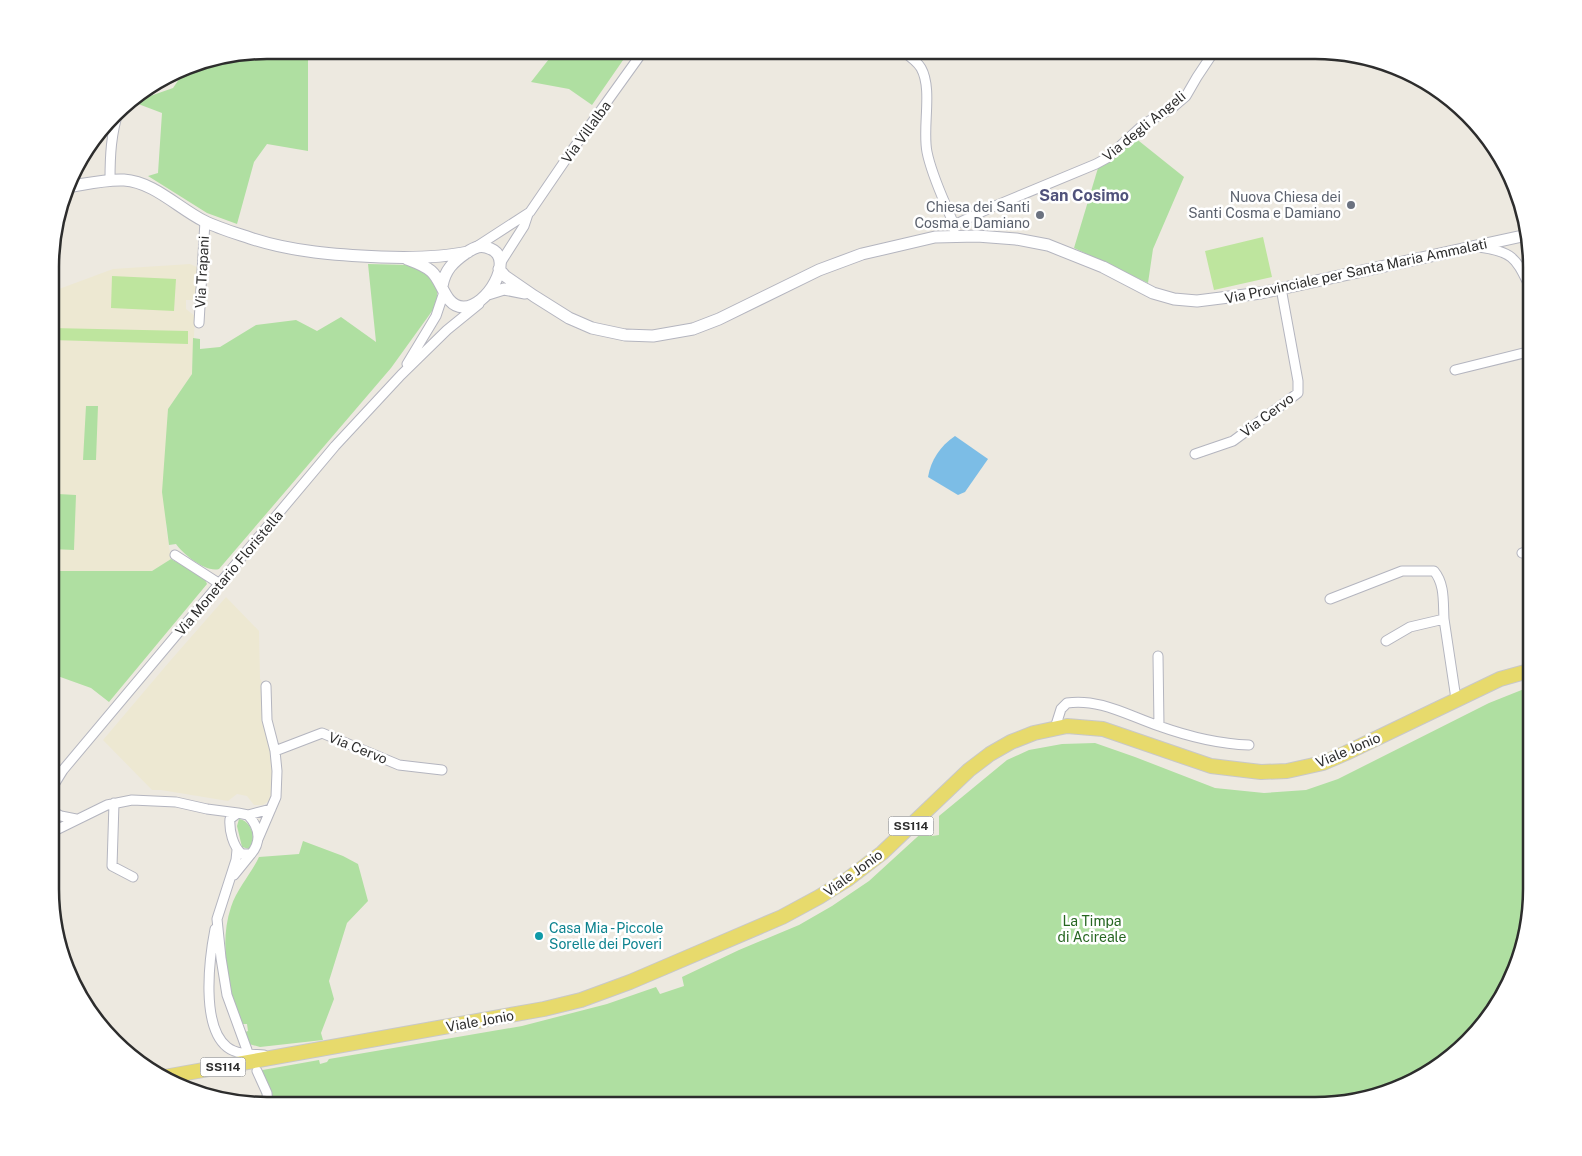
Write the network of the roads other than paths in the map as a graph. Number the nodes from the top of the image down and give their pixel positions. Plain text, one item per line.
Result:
1 (638, 59) edge
2 (911, 59) edge
3 (1209, 59) edge
4 (113, 127) edge
5 (110, 180) junction
6 (76, 186) edge
7 (528, 214) junction
8 (205, 221) junction
9 (954, 230) junction
10 (1521, 236) edge
11 (1474, 246) junction
12 (472, 250) junction
13 (403, 257) junction
14 (500, 265) junction
15 (1523, 275) edge
16 (1281, 288) junction
17 (443, 289) junction
18 (534, 296) junction
19 (485, 298) junction
20 (199, 323) dead end
21 (1523, 353) edge
22 (1454, 370) dead end
23 (401, 375) junction
24 (1195, 454) dead end
25 (175, 555) dead end
26 (220, 584) junction
27 (1330, 599) dead end
28 (1444, 619) junction
29 (1386, 641) dead end
30 (1158, 656) dead end
31 (1523, 673) edge
32 (266, 686) dead end
33 (1456, 699) junction
34 (1160, 726) junction
35 (1055, 728) junction
36 (1249, 745) dead end
37 (276, 752) junction
38 (442, 770) dead end
39 (60, 773) edge
40 (114, 803) junction
41 (207, 809) junction
42 (271, 809) junction
43 (238, 813) junction
44 (59, 814) edge
45 (248, 815) junction
46 (76, 819) junction
47 (59, 827) edge
48 (230, 828) junction
49 (258, 839) junction
50 (237, 850) junction
51 (251, 854) junction
52 (132, 877) dead end
53 (230, 881) junction
54 (217, 918) junction
55 (247, 1050) dead end
56 (282, 1056) junction
57 (257, 1071) dead end
58 (174, 1075) edge
59 (267, 1097) edge

1 - 7 street, Via Villalba
2 - 9 street
3 - 9 street, Via degli Angeli
4 - 5 street
5 - 6 street
5 - 8 street
7 - 12 street
7 - 14 street
8 - 13 street
8 - 20 street, Via Trapani
9 - 16 street, Via Provinciale per Santa Maria Ammalati
9 - 18 street, Via Provinciale per Santa Maria Ammalati
10 - 11 street, Via Provinciale per Santa Maria Ammalati
11 - 15 street
11 - 16 street, Via Provinciale per Santa Maria Ammalati
12 - 13 street
12 - 14 street
12 - 17 street
13 - 17 street
14 - 18 street
14 - 19 street
16 - 24 street, Via Cervo
17 - 19 street
17 - 23 street
18 - 19 street
19 - 23 street
21 - 22 street
23 - 26 street, Via Monetario Floristella
25 - 26 street
26 - 39 street, Via Monetario Floristella
27 - 28 street
28 - 29 street
28 - 33 street
30 - 34 street
31 - 33 main road, Viale Jonio / SS114
32 - 37 street
33 - 35 main road, Viale Jonio / SS114
34 - 35 street
34 - 36 street
35 - 56 main road, Viale Jonio / SS114
37 - 38 street, Via Cervo
37 - 42 street
40 - 41 street
40 - 46 street
40 - 52 street
41 - 43 street
41 - 48 street
42 - 45 street
42 - 49 street
43 - 45 street
43 - 48 street
44 - 46 street
45 - 49 street
46 - 47 street
48 - 50 street
49 - 51 street
50 - 51 street
50 - 53 street
51 - 53 street
53 - 54 street
54 - 55 street
54 - 56 street
56 - 58 main road, Viale Jonio / SS114
57 - 59 street

